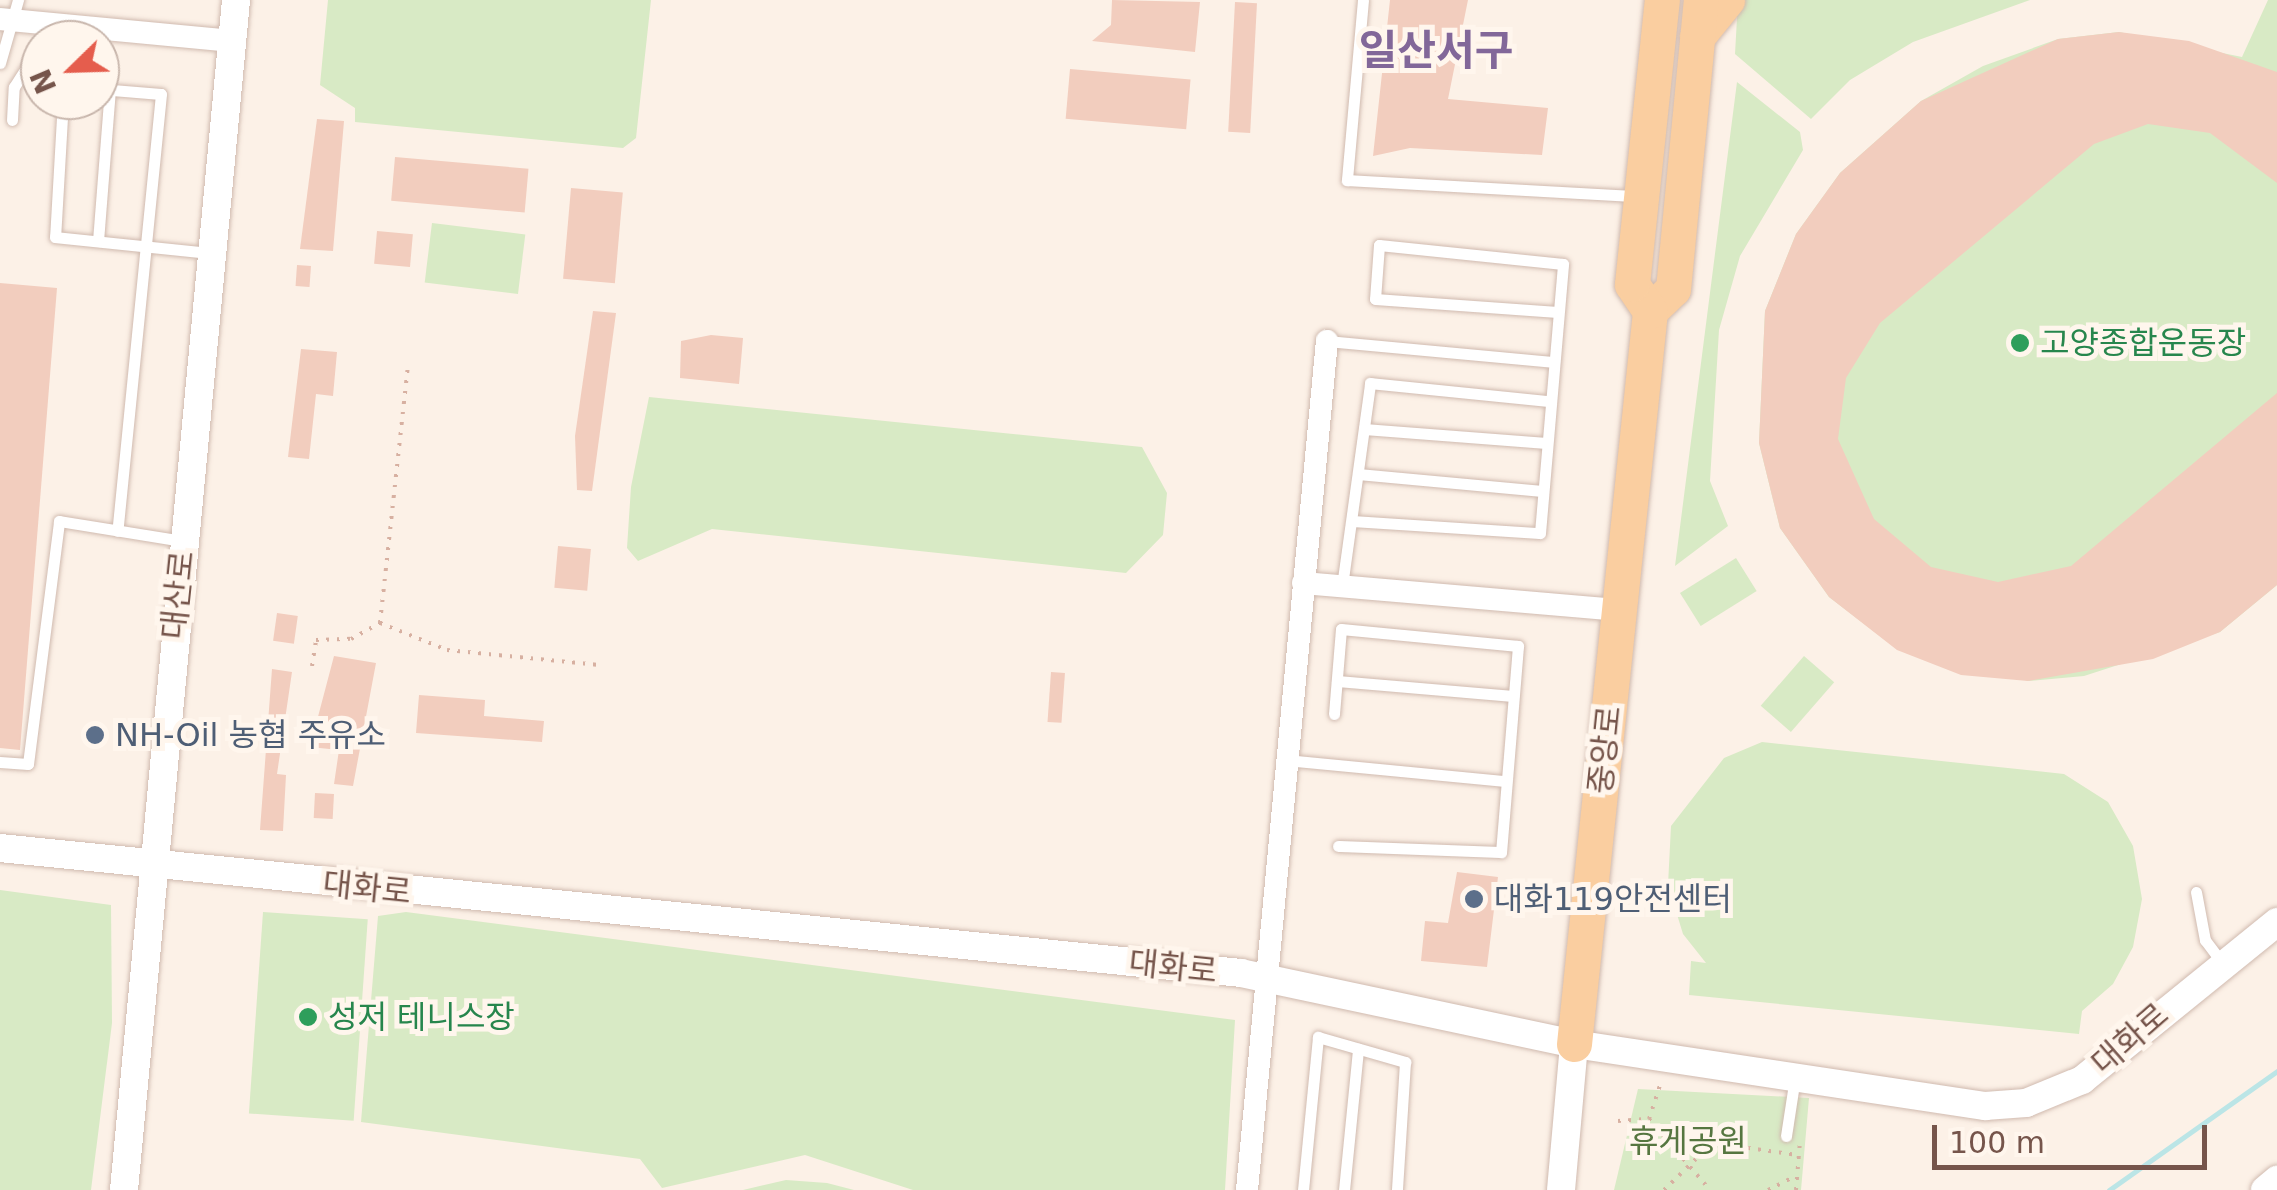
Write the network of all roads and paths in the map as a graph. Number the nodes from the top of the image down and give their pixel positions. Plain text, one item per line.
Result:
1 (236, 0) edge
2 (1363, 0) edge
3 (1662, 0) edge
4 (1701, 0) edge
5 (1728, 0) edge
6 (11, 13) edge
7 (120, 36) edge
8 (1697, 37) junction
9 (232, 41) junction
10 (0, 64) edge
11 (20, 78) edge
12 (120, 90) edge
13 (12, 120) dead end
14 (61, 120) edge
15 (104, 120) edge
16 (1639, 196) junction
17 (98, 241) junction
18 (148, 246) junction
19 (211, 254) junction
20 (1650, 311) junction
21 (1558, 312) junction
22 (1327, 341) joint
23 (1552, 362) junction
24 (408, 367) dead end
25 (1548, 400) junction
26 (1364, 429) junction
27 (1546, 443) junction
28 (1358, 474) junction
29 (1542, 490) junction
30 (1352, 521) junction
31 (118, 531) junction
32 (183, 541) junction
33 (1302, 583) junction
34 (1342, 586) junction
35 (1620, 610) junction
36 (380, 623) junction
37 (599, 665) dead end
38 (312, 666) dead end
39 (1337, 681) junction
40 (1514, 696) junction
41 (1334, 714) dead end
42 (1286, 760) junction
43 (0, 762) edge
44 (1505, 782) junction
45 (1338, 846) dead end
46 (0, 848) edge
47 (151, 864) junction
48 (2196, 892) dead end
49 (2277, 922) edge
50 (2220, 960) junction
51 (1267, 977) junction
52 (1574, 1044) junction
53 (1358, 1049) junction
54 (1795, 1077) junction
55 (1661, 1081) dead end
56 (1649, 1119) junction
57 (1618, 1121) dead end
58 (1786, 1136) dead end
59 (1797, 1155) dead end
60 (1687, 1164) junction
61 (1793, 1178) dead end
62 (2277, 1180) edge
63 (124, 1190) edge
64 (1247, 1190) edge
65 (1303, 1190) edge
66 (1344, 1190) edge
67 (1397, 1190) edge
68 (1561, 1190) edge
69 (1664, 1190) edge
70 (1710, 1190) edge
71 (1768, 1190) edge
72 (2265, 1190) edge

1 - 9 street, 대산로
2 - 16 lane
3 - 16 main road, 중앙로
4 - 8 main road, 중앙로
5 - 8 main road
6 - 10 lane
7 - 9 street
8 - 20 main road, 중앙로
9 - 19 street, 대산로
11 - 13 lane
12 - 18 lane
14 - 17 lane
15 - 17 lane
16 - 20 main road, 중앙로
17 - 18 lane
18 - 19 lane
18 - 31 lane
19 - 32 street, 대산로
20 - 35 main road, 중앙로
21 - 21 lane
21 - 23 lane
22 - 23 lane
22 - 33 street
23 - 25 lane
24 - 36 path
25 - 26 lane
25 - 27 lane
26 - 27 lane
26 - 28 lane
27 - 29 lane
28 - 29 lane
28 - 30 lane
29 - 30 lane
30 - 34 lane
31 - 32 lane
31 - 43 lane
32 - 47 street, 대산로
33 - 34 street
33 - 42 street
34 - 35 street
35 - 52 main road, 중앙로
36 - 37 path
36 - 38 path
39 - 40 lane
39 - 40 lane
39 - 41 lane
40 - 44 lane
42 - 44 lane
42 - 51 street
44 - 45 lane
46 - 47 street, 대화로
47 - 51 street, 대화로
47 - 63 street, 대산로
48 - 50 lane
49 - 50 street, 대화로
50 - 54 street, 대화로
51 - 52 street, 대화로
51 - 64 street
52 - 54 street, 대화로
52 - 68 street, 중앙로
53 - 65 lane
53 - 66 lane
53 - 67 lane
54 - 58 lane
55 - 56 path
56 - 57 path
56 - 60 path
59 - 60 path
60 - 69 path
60 - 70 path
61 - 71 path
62 - 72 street

